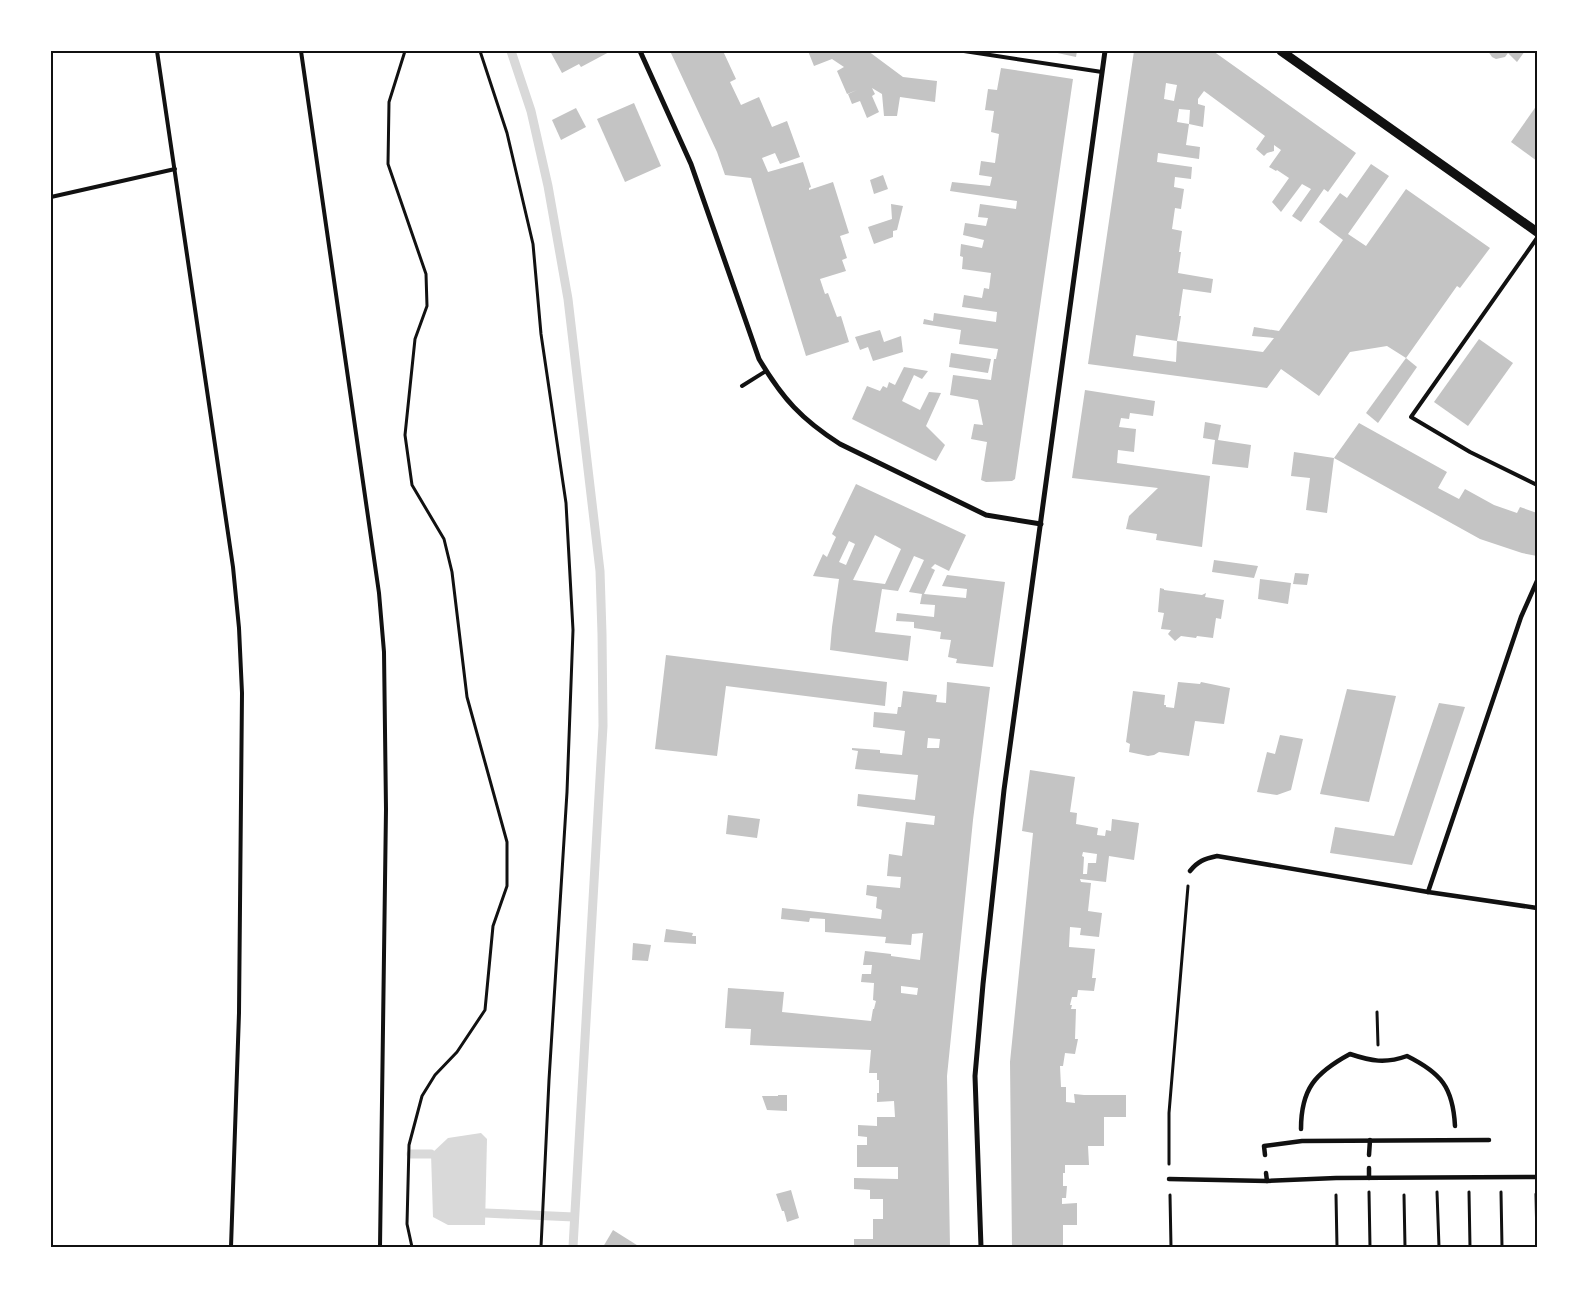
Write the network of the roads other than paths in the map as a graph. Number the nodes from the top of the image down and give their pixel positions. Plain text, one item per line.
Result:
1 (157, 51) edge
2 (302, 51) edge
3 (640, 51) edge
4 (964, 51) edge
5 (1105, 51) edge
6 (1281, 51) edge
7 (1102, 72) junction
8 (175, 169) junction
9 (51, 196) edge
10 (1537, 232) edge
11 (1537, 238) edge
12 (766, 371) junction
13 (742, 386) dead end
14 (1537, 485) edge
15 (1041, 524) junction
16 (1537, 580) edge
17 (1190, 871) road end
18 (1428, 892) junction
19 (1537, 908) edge
20 (1455, 1126) dead end
21 (1301, 1129) dead end
22 (1370, 1140) junction
23 (1489, 1140) dead end
24 (1264, 1155) dead end
25 (1369, 1155) dead end
26 (1369, 1168) dead end
27 (1266, 1173) dead end
28 (1536, 1177) edge
29 (1369, 1178) junction
30 (1170, 1179) road end
31 (1267, 1181) junction
32 (231, 1247) edge
33 (380, 1247) edge
34 (981, 1247) edge

1 - 8 lane
2 - 33 lane
3 - 12 street
4 - 7 lane
5 - 7 street
6 - 10 street
7 - 15 street
8 - 9 lane
8 - 32 lane
11 - 14 lane
12 - 13 lane
12 - 15 street
15 - 34 street
16 - 18 street
17 - 18 street
18 - 19 street
20 - 21 street
22 - 23 street
22 - 24 street
22 - 25 street
26 - 29 street
27 - 31 street
28 - 29 street
29 - 31 street
30 - 31 street

